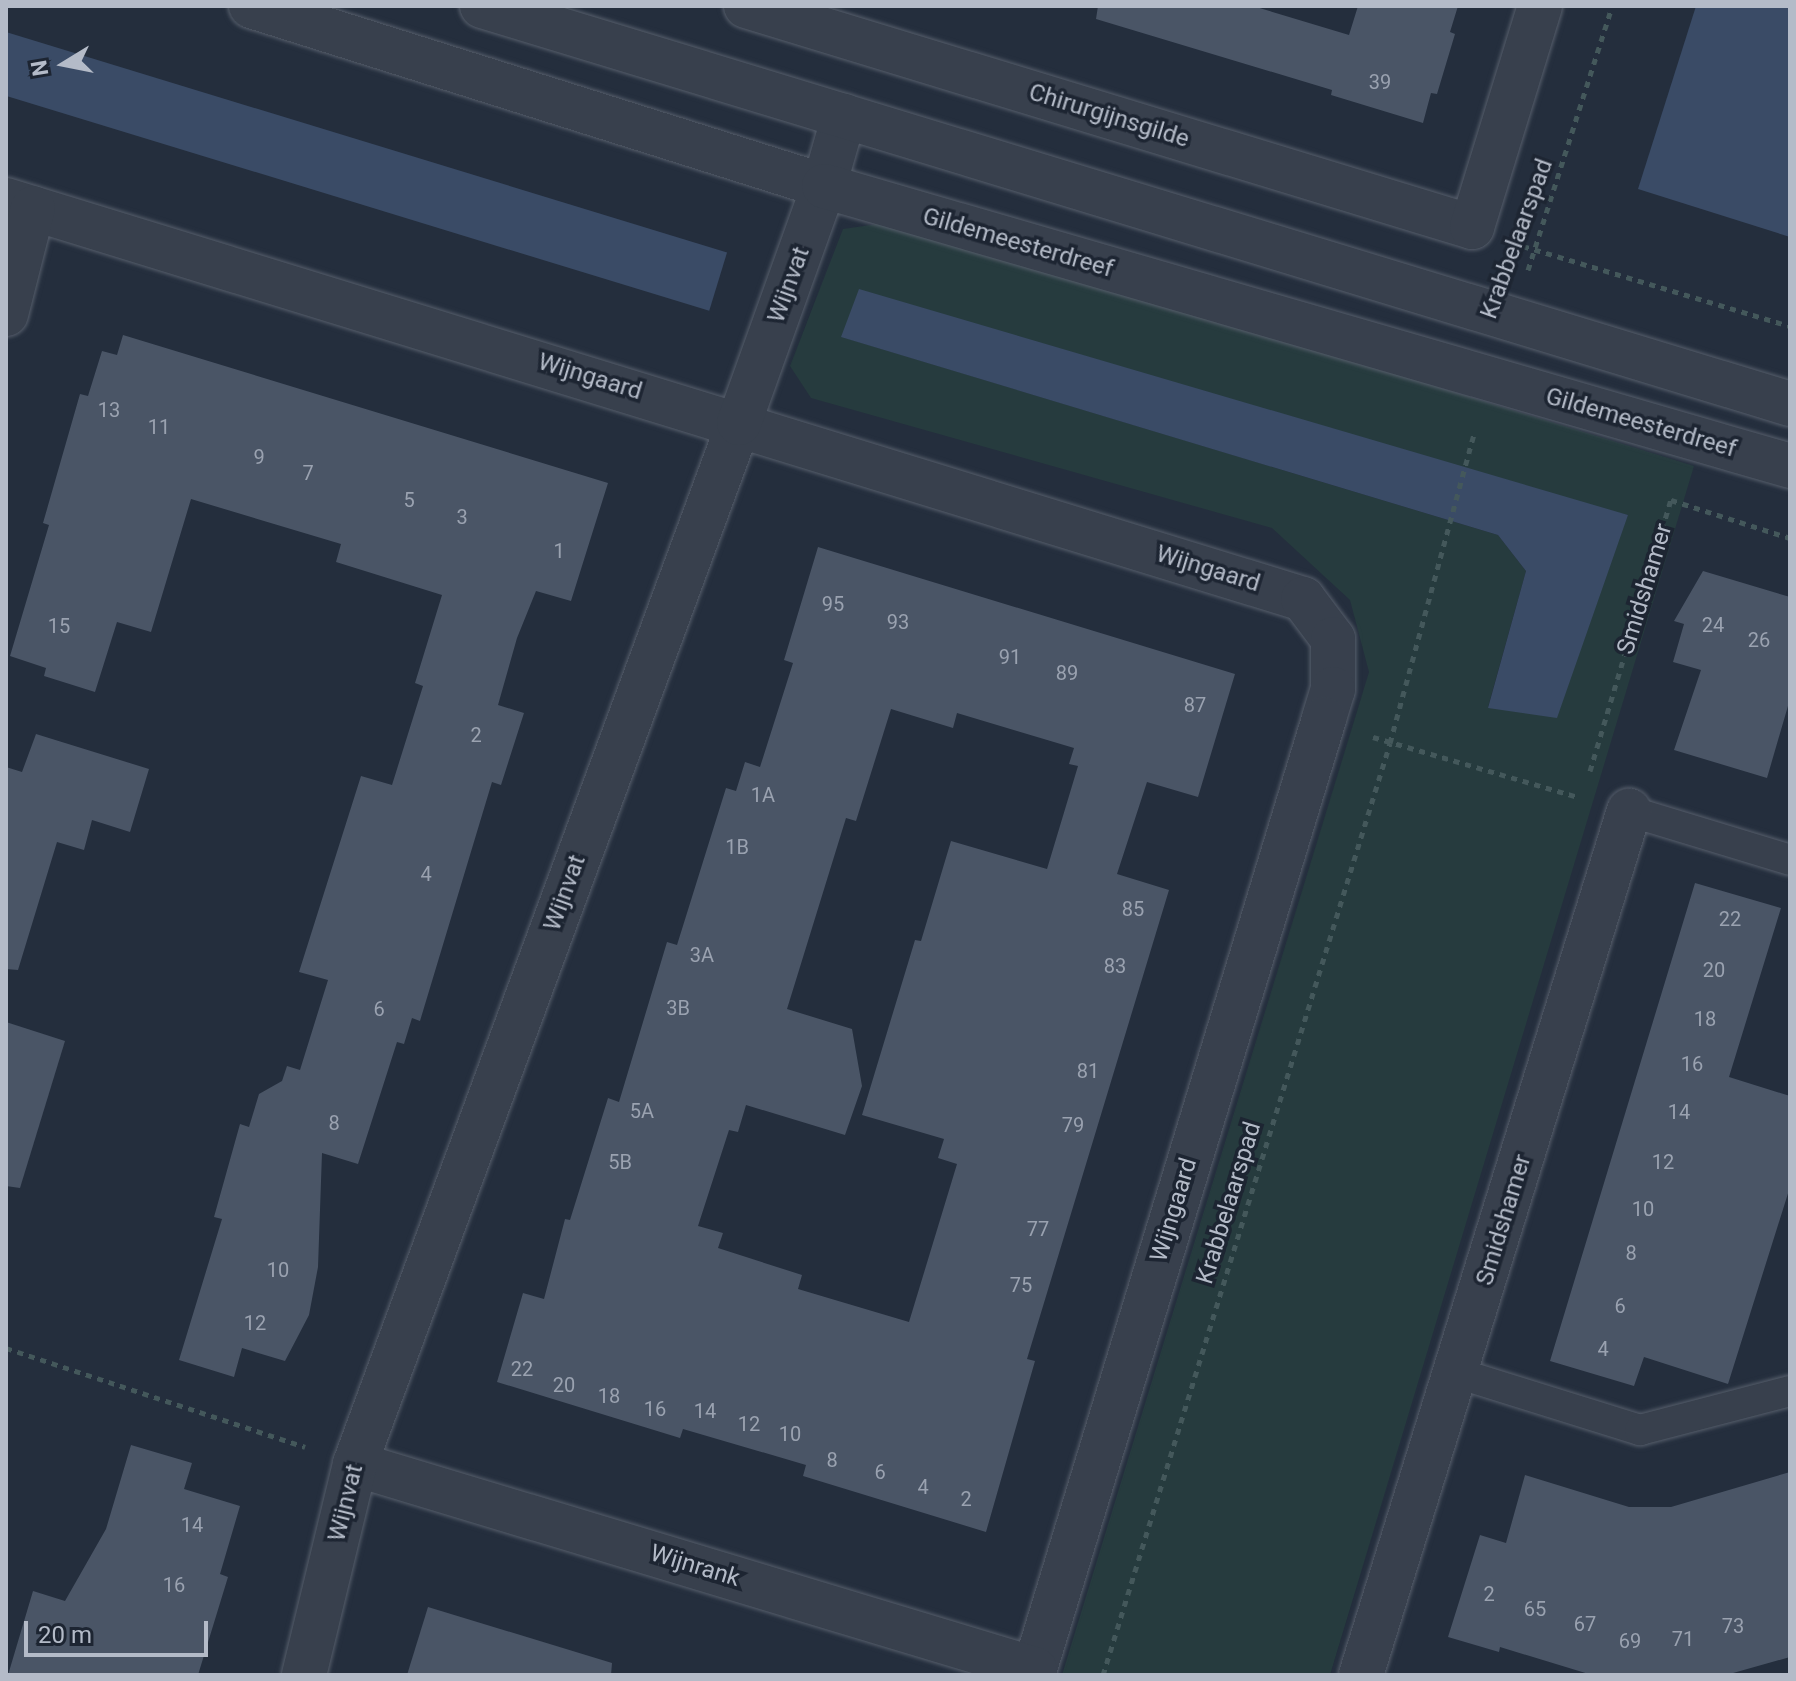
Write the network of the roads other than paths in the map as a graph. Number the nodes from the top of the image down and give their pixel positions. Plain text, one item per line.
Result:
1 (251, 6) edge
2 (482, 6) edge
3 (746, 6) edge
4 (1540, 6) edge
5 (844, 116) junction
6 (824, 186) junction
7 (19, 204) edge
8 (6, 314) edge
9 (1790, 404) edge
10 (739, 423) junction
11 (1790, 466) edge
12 (1629, 811) joint
13 (1790, 860) edge
14 (1457, 1373) junction
15 (1790, 1391) edge
16 (355, 1464) junction
17 (1034, 1672) edge
18 (304, 1675) edge
19 (1361, 1675) edge

1 - 6 street, Gildemeesterdreef
2 - 5 street
3 - 4 street, Chirurgijnsgilde
5 - 6 street, Wijnvat
5 - 9 street
6 - 10 street, Wijnvat
6 - 11 street, Gildemeesterdreef
7 - 8 street, Wijngaard
7 - 10 street, Wijngaard
10 - 16 street, Wijnvat
10 - 17 street, Wijngaard
12 - 13 lane
12 - 14 street, Smidshamer
14 - 15 lane
14 - 19 street, Smidshamer
16 - 17 street, Wijnrank
16 - 18 street, Wijnvat

